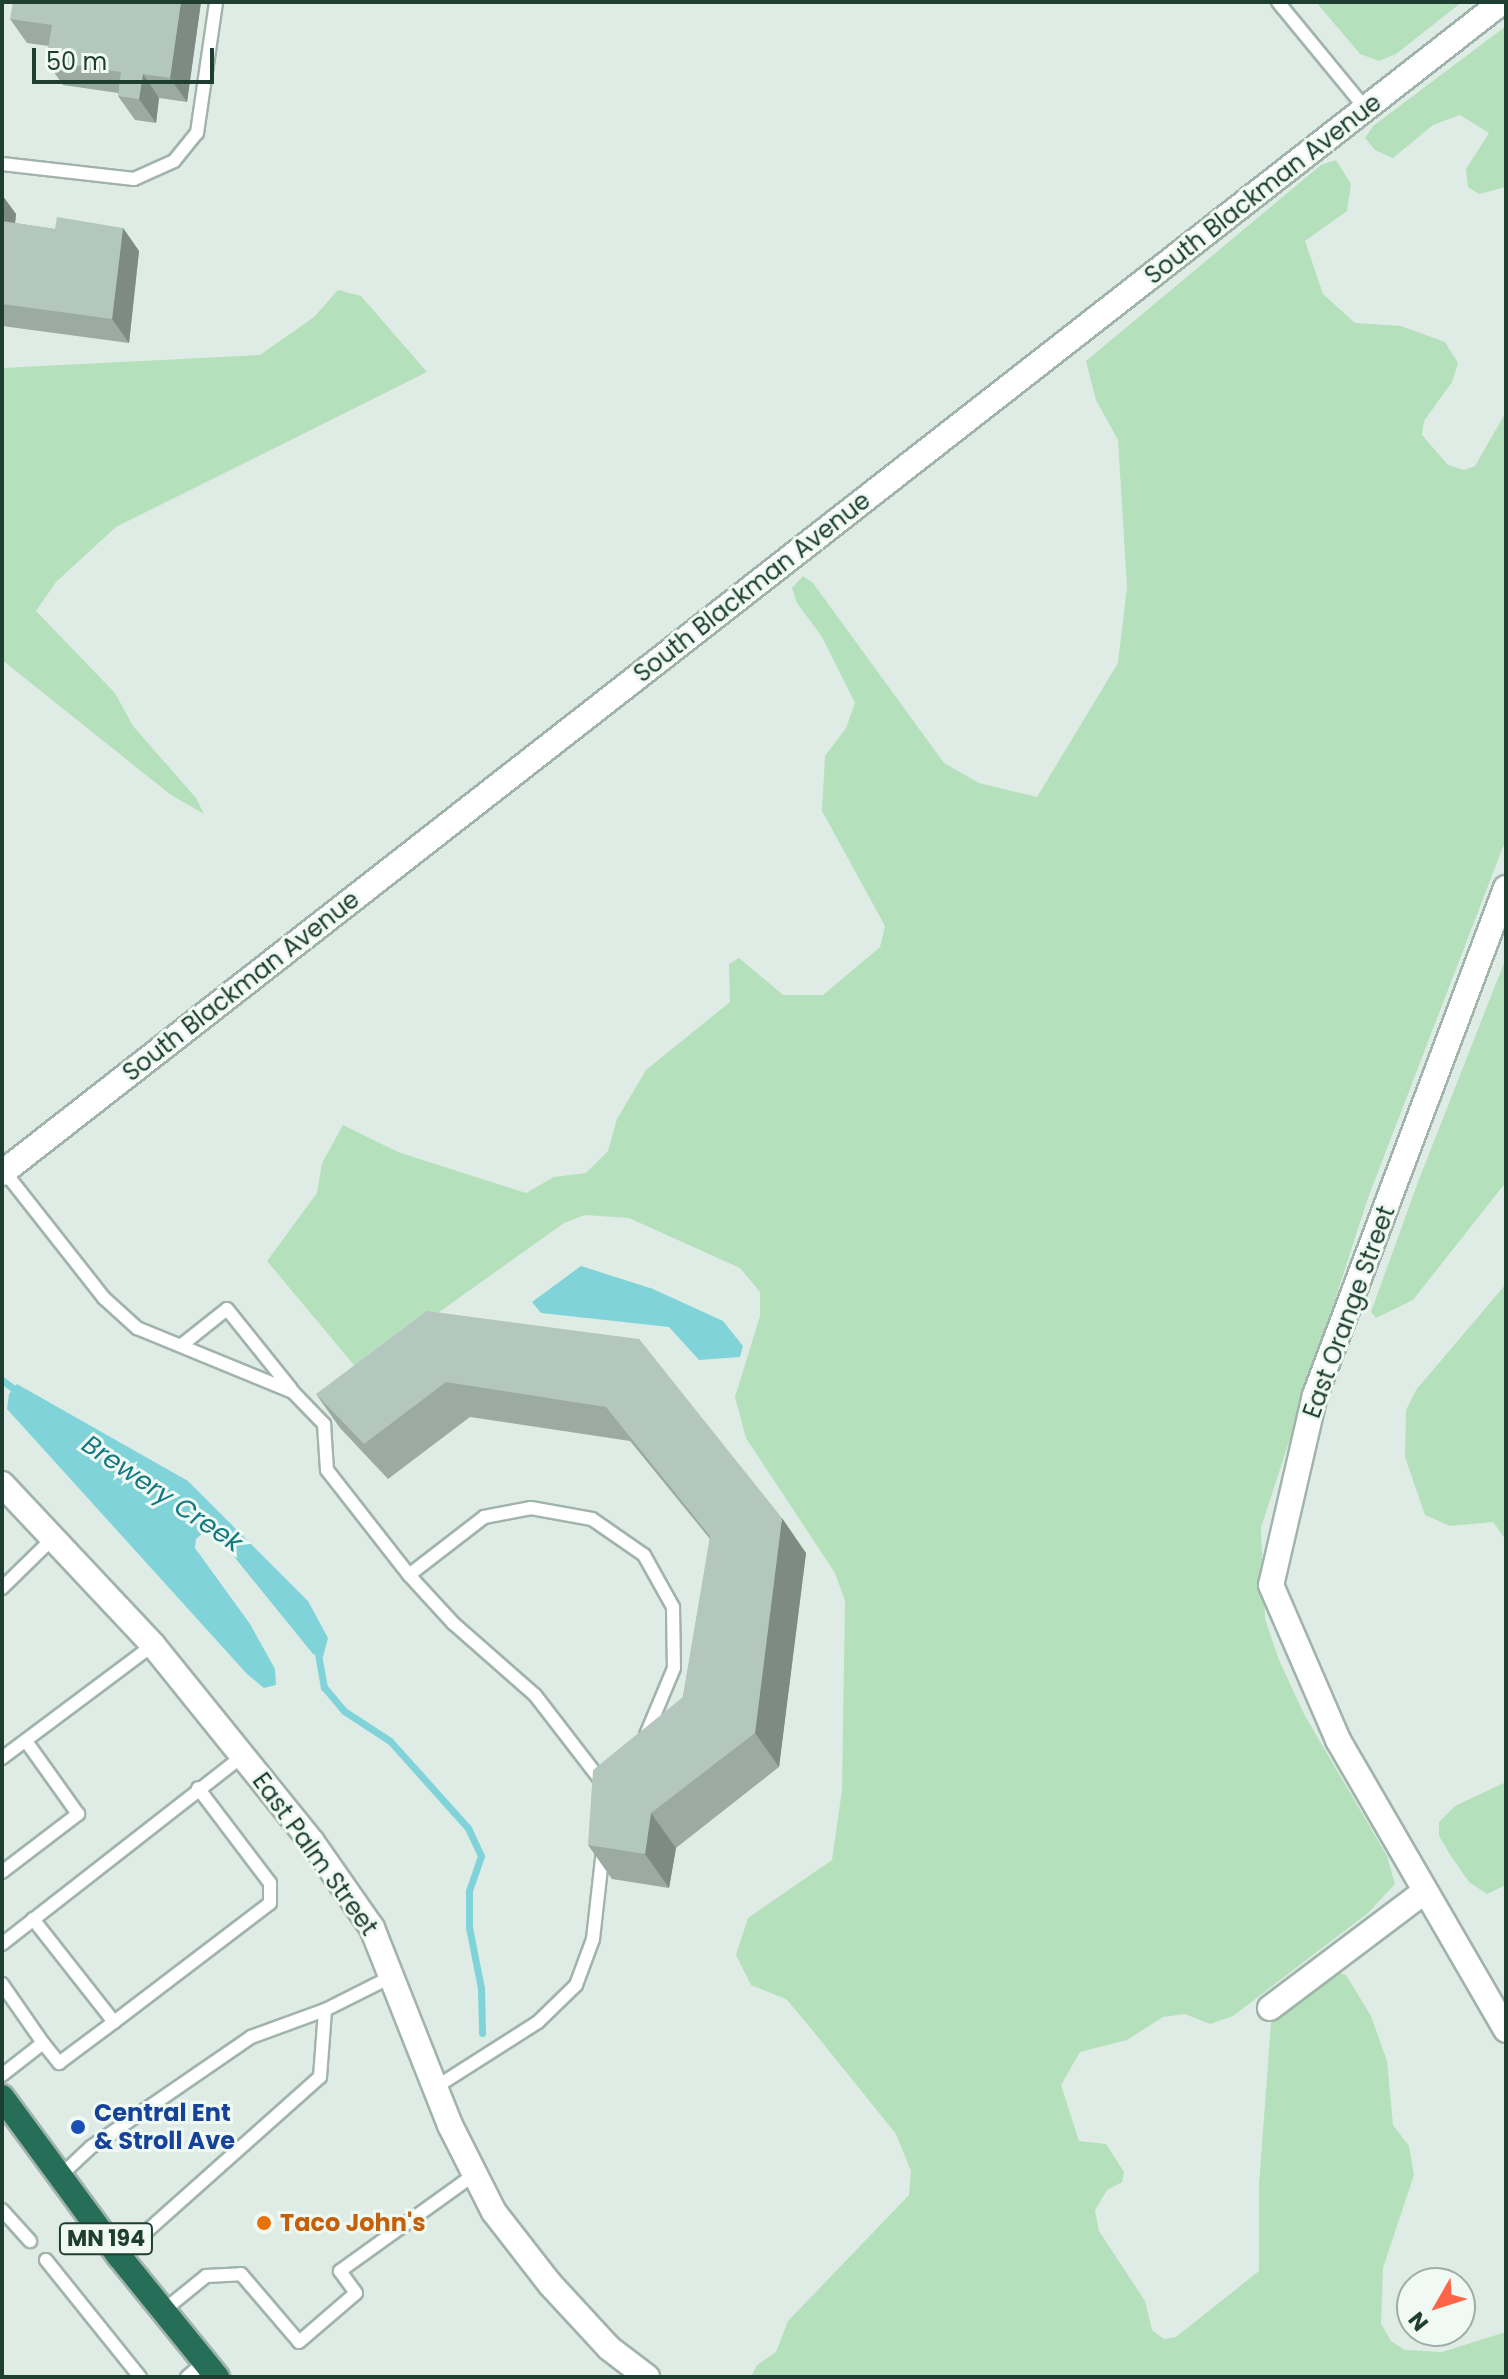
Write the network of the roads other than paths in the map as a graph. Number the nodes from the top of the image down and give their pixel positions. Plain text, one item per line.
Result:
1 (216, 2) edge
2 (1278, 2) edge
3 (1502, 2) edge
4 (1365, 108) junction
5 (2, 164) edge
6 (1506, 888) edge
7 (3, 1172) edge
8 (183, 1344) junction
9 (293, 1392) junction
10 (2, 1484) edge
11 (55, 1536) junction
12 (409, 1575) junction
13 (2, 1588) edge
14 (153, 1645) junction
15 (26, 1741) junction
16 (635, 1751) edge
17 (243, 1756) junction
18 (2, 1758) edge
19 (618, 1778) edge
20 (198, 1788) junction
21 (605, 1836) edge
22 (2, 1872) edge
23 (1425, 1891) junction
24 (33, 1919) junction
25 (2, 1944) edge
26 (394, 1976) junction
27 (2, 1984) edge
28 (1270, 2008) dead end
29 (325, 2010) junction
30 (114, 2022) junction
31 (1506, 2030) edge
32 (43, 2043) junction
33 (2, 2075) edge
34 (436, 2087) junction
35 (5, 2110) edge
36 (475, 2174) junction
37 (59, 2177) junction
38 (2, 2210) edge
39 (30, 2241) dead end
40 (119, 2256) junction
41 (46, 2260) dead end
42 (163, 2311) junction
43 (203, 2372) edge
44 (140, 2377) edge
45 (647, 2377) edge

1 - 5 lane
2 - 4 lane
3 - 4 street, South Blackman Avenue
4 - 7 street, South Blackman Avenue
6 - 23 street, East Orange Street
7 - 8 lane
8 - 9 lane
8 - 9 lane
9 - 12 lane
10 - 11 street, East Palm Street
11 - 13 lane
11 - 14 street, East Palm Street
12 - 16 lane
12 - 19 lane
14 - 15 lane
14 - 17 street, East Palm Street
15 - 18 lane
15 - 22 lane
17 - 20 lane
17 - 26 street, East Palm Street
20 - 24 lane
20 - 30 lane
21 - 34 lane
23 - 28 street
23 - 31 street, East Orange Street
24 - 25 lane
24 - 30 lane
26 - 29 lane
26 - 34 street, East Palm Street
27 - 32 lane
29 - 37 lane
29 - 40 lane
30 - 32 lane
32 - 33 lane
34 - 36 street, East Palm Street
35 - 37 highway, MN 194
36 - 42 lane
36 - 45 street, East Palm Street
37 - 40 highway, MN 194
38 - 39 lane
40 - 42 highway, MN 194
41 - 44 lane
42 - 43 highway, MN 194

